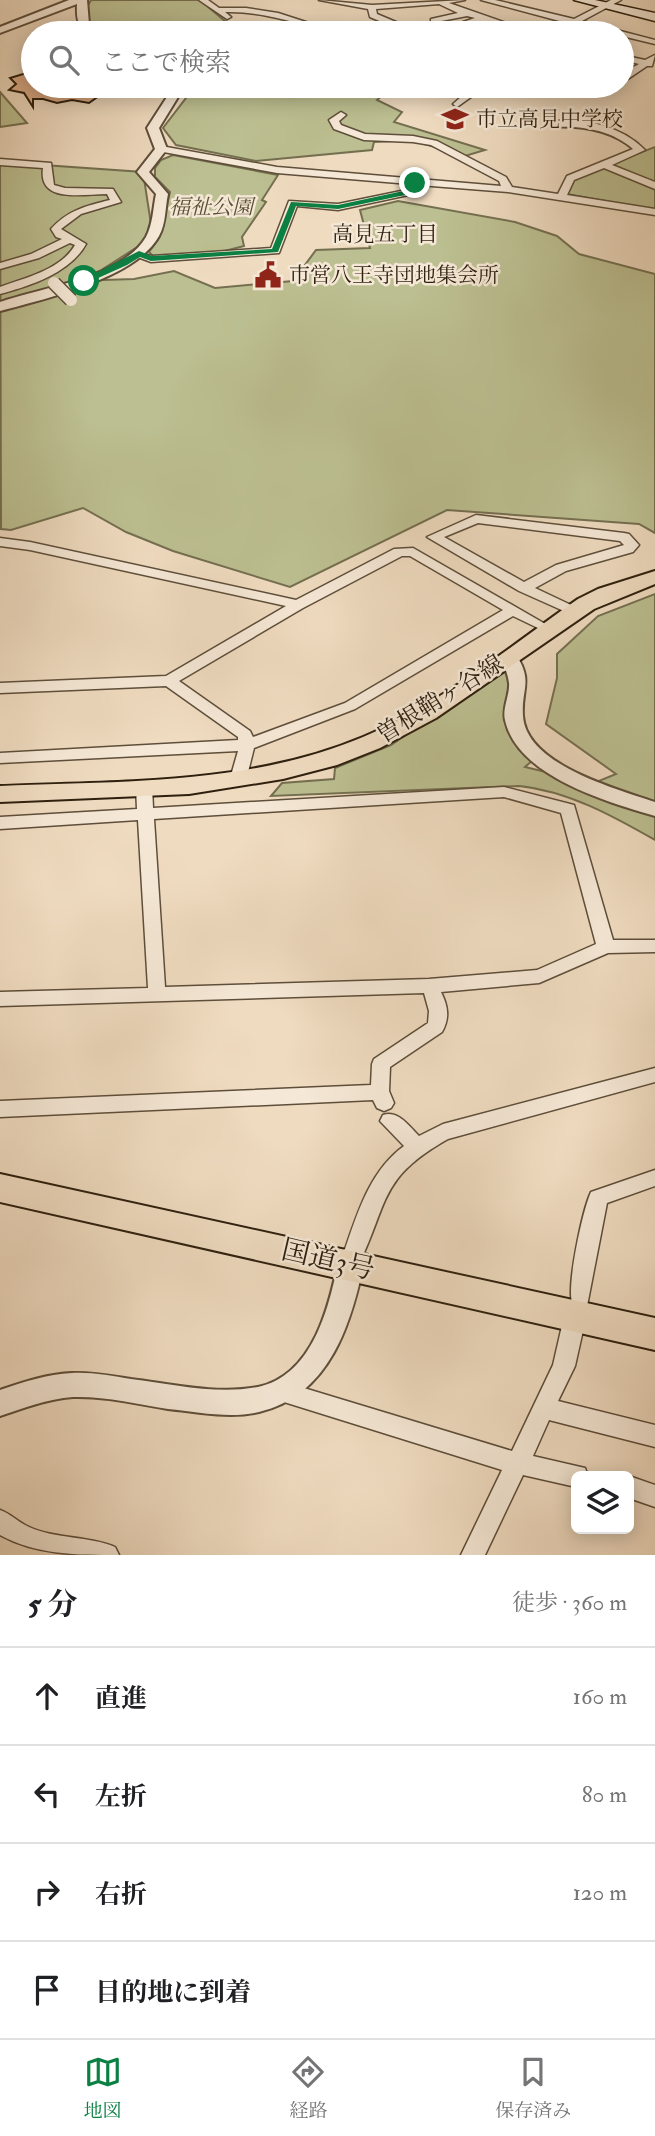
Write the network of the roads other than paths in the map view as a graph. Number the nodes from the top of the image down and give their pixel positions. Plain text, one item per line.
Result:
1 (80, 0) edge
2 (204, 0) edge
3 (323, 0) edge
4 (337, 0) edge
5 (460, 0) edge
6 (485, 0) edge
7 (580, 0) edge
8 (440, 1) edge
9 (611, 3) edge
10 (349, 4) junction
11 (387, 4) edge
12 (372, 7) junction
13 (218, 10) junction
14 (467, 13) junction
15 (655, 17) edge
16 (229, 19) dead end
17 (483, 19) junction
18 (24, 21) edge
19 (82, 21) edge
20 (298, 21) edge
21 (386, 21) edge
22 (434, 21) dead end
23 (476, 21) edge
24 (490, 21) edge
25 (571, 21) edge
26 (577, 21) edge
27 (21, 22) edge
28 (0, 30) edge
29 (634, 37) edge
30 (655, 42) edge
31 (634, 59) edge
32 (652, 62) edge
33 (634, 72) edge
34 (172, 98) edge
35 (466, 98) edge
36 (457, 104) dead end
37 (341, 116) dead end
38 (554, 124) dead end
39 (161, 149) junction
40 (0, 163) edge
41 (605, 165) junction
42 (415, 183) junction
43 (655, 186) edge
44 (508, 189) junction
45 (561, 197) junction
46 (655, 212) edge
47 (71, 239) junction
48 (139, 254) junction
49 (0, 256) edge
50 (5, 265) edge
51 (46, 275) junction
52 (0, 291) edge
53 (71, 300) dead end
54 (0, 307) edge
55 (0, 542) edge
56 (655, 570) edge
57 (655, 578) edge
58 (524, 589) junction
59 (298, 605) junction
60 (566, 608) junction
61 (513, 610) junction
62 (540, 625) junction
63 (509, 657) junction
64 (169, 681) junction
65 (0, 688) edge
66 (247, 746) junction
67 (0, 758) edge
68 (240, 772) junction
69 (0, 785) edge
70 (144, 787) junction
71 (0, 794) edge
72 (655, 809) edge
73 (147, 815) junction
74 (0, 823) edge
75 (655, 946) edge
76 (606, 947) junction
77 (429, 986) junction
78 (157, 995) junction
79 (0, 999) edge
80 (655, 1075) edge
81 (385, 1105) junction
82 (0, 1109) edge
83 (416, 1145) junction
84 (0, 1174) edge
85 (655, 1178) edge
86 (0, 1188) edge
87 (353, 1258) junction
88 (578, 1308) junction
89 (655, 1316) edge
90 (655, 1334) edge
91 (284, 1392) junction
92 (0, 1403) edge
93 (543, 1408) junction
94 (655, 1436) edge
95 (516, 1463) junction
96 (571, 1475) edge
97 (634, 1489) edge
98 (655, 1496) edge
99 (0, 1521) edge
100 (92, 1555) edge
101 (473, 1555) edge

1 - 18 street
1 - 19 street
2 - 13 street
3 - 10 street
4 - 10 street
5 - 8 street
6 - 25 street
7 - 9 main road
8 - 11 street
8 - 14 street
9 - 15 main road
9 - 26 street
10 - 12 street
11 - 12 street
12 - 21 street
13 - 16 street
13 - 20 street
14 - 17 street
14 - 22 street
17 - 23 street
17 - 24 street
27 - 28 street
29 - 30 street
31 - 32 street
32 - 33 street
34 - 39 street
35 - 36 street
37 - 44 street
38 - 41 street
39 - 42 street
39 - 48 street
40 - 47 street
41 - 43 street
41 - 45 street
42 - 44 street
42 - 48 street
44 - 45 street
45 - 46 street
47 - 50 street
47 - 51 street
48 - 54 street
49 - 50 street
51 - 52 street
51 - 53 street, bridge
55 - 59 street
56 - 60 main road, 曽根鞘ヶ谷線
57 - 63 main road, 曽根鞘ヶ谷線
58 - 58 street
58 - 60 street
59 - 61 street
59 - 64 street
60 - 62 main road, 曽根鞘ヶ谷線
61 - 62 street
61 - 66 street
62 - 68 main road, 曽根鞘ヶ谷線
63 - 70 main road, 曽根鞘ヶ谷線
63 - 72 street
64 - 65 street
64 - 66 street
66 - 67 street
66 - 68 street
68 - 69 main road, 曽根鞘ヶ谷線
70 - 71 main road, 曽根鞘ヶ谷線
70 - 73 street
73 - 74 street
73 - 76 street
73 - 78 street
75 - 76 street
76 - 77 street
77 - 78 street
77 - 81 street
78 - 79 street
80 - 83 street
81 - 82 street
81 - 83 street
83 - 87 street
84 - 87 highway, 国道3号
85 - 88 street
86 - 87 highway, 国道3号
87 - 88 highway, 国道3号
87 - 91 street
88 - 89 highway, 国道3号
88 - 90 highway, 国道3号
88 - 93 street
91 - 92 street
91 - 95 street
93 - 94 street
93 - 95 street
95 - 96 street
95 - 101 street
97 - 98 street
99 - 100 street

